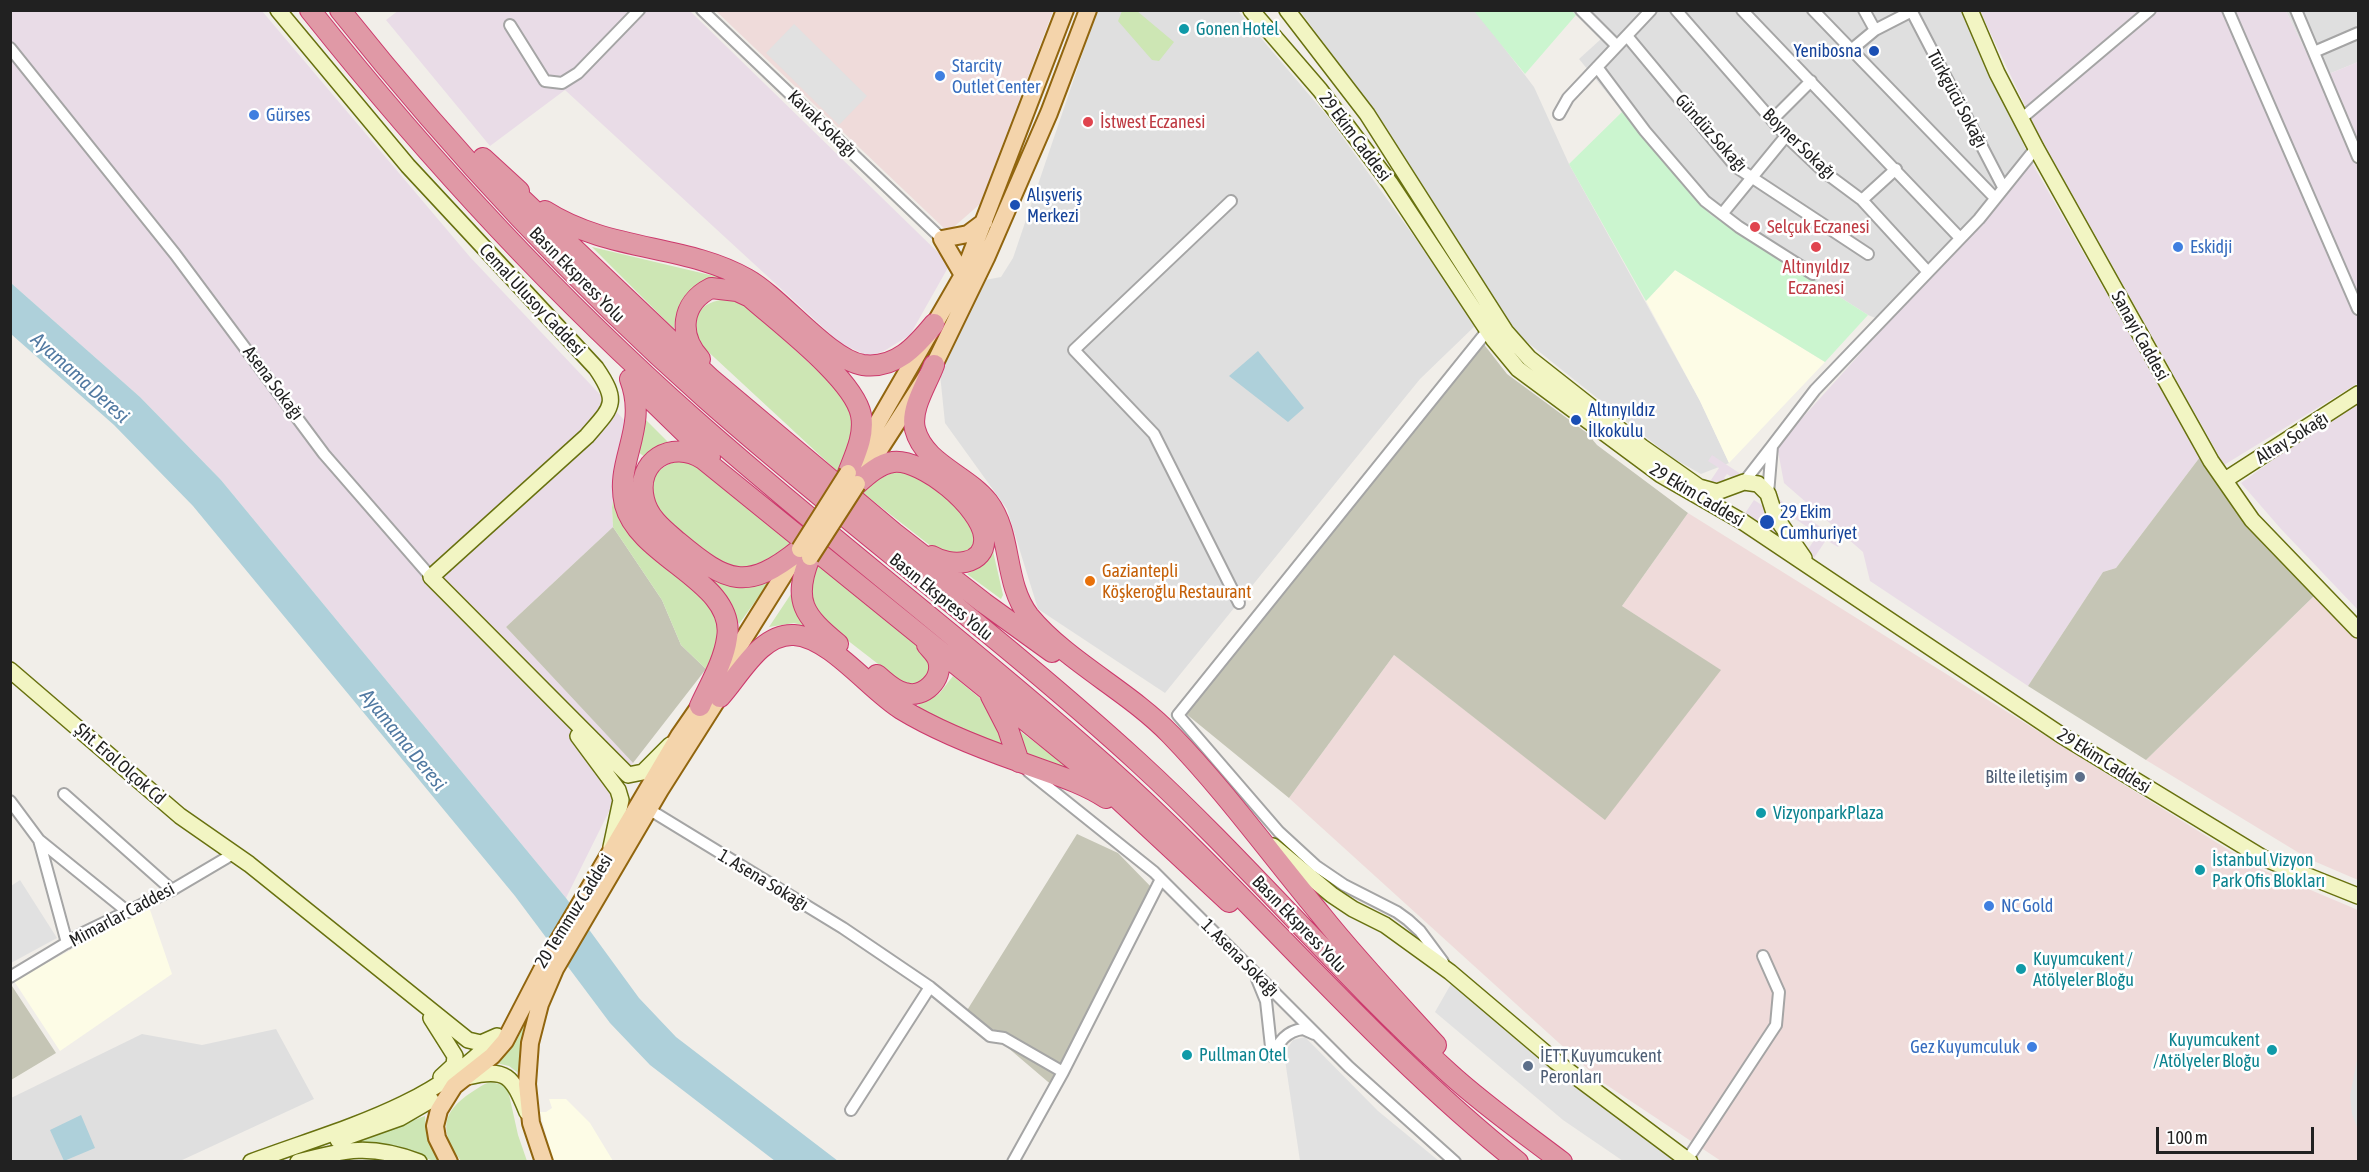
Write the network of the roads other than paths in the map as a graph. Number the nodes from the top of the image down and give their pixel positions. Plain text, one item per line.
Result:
1 (278, 10) edge
2 (310, 10) edge
3 (340, 10) edge
4 (639, 10) edge
5 (702, 10) edge
6 (1065, 10) edge
7 (1080, 10) edge
8 (1088, 10) edge
9 (1251, 10) edge
10 (1277, 10) edge
11 (1287, 10) edge
12 (1581, 10) edge
13 (1651, 10) edge
14 (1676, 10) edge
15 (1742, 10) edge
16 (1813, 10) edge
17 (1864, 10) edge
18 (1970, 10) edge
19 (2150, 10) edge
20 (2228, 10) edge
21 (1911, 11) edge
22 (2298, 11) edge
23 (510, 26) dead end
24 (1875, 30) junction
25 (2358, 33) edge
26 (1627, 36) junction
27 (1617, 46) junction
28 (10, 48) edge
29 (1851, 50) junction
30 (2314, 52) junction
31 (1322, 56) junction
32 (1597, 67) junction
33 (1811, 81) junction
34 (411, 94) junction
35 (1049, 113) junction
36 (1558, 114) dead end
37 (2021, 119) junction
38 (1772, 120) junction
39 (1786, 136) junction
40 (2036, 148) junction
41 (2358, 157) edge
42 (483, 158) junction
43 (1896, 169) junction
44 (1752, 178) junction
45 (2003, 187) junction
46 (1995, 198) junction
47 (1863, 200) junction
48 (1230, 201) dead end
49 (1722, 214) junction
50 (985, 221) junction
51 (493, 224) junction
52 (1960, 238) junction
53 (942, 239) junction
54 (1868, 254) dead end
55 (1928, 272) junction
56 (1813, 274) dead end
57 (963, 275) junction
58 (2358, 309) edge
59 (934, 324) junction
60 (1488, 330) junction
61 (934, 365) junction
62 (630, 379) junction
63 (2358, 394) edge
64 (741, 402) junction
65 (1772, 446) junction
66 (853, 478) junction
67 (2225, 480) junction
68 (735, 483) junction
69 (1741, 483) junction
70 (1768, 497) junction
71 (1738, 520) junction
72 (894, 533) junction
73 (805, 553) junction
74 (1812, 568) junction
75 (431, 577) junction
76 (1239, 603) dead end
77 (911, 628) junction
78 (2358, 630) edge
79 (10, 670) edge
80 (988, 690) junction
81 (1122, 693) junction
82 (720, 697) junction
83 (554, 701) junction
84 (700, 706) junction
85 (679, 736) junction
86 (1019, 762) junction
87 (64, 794) dead end
88 (10, 801) edge
89 (650, 810) junction
90 (1240, 816) junction
91 (1156, 835) junction
92 (39, 840) junction
93 (610, 853) junction
94 (233, 854) junction
95 (1161, 879) junction
96 (601, 881) junction
97 (172, 890) junction
98 (2358, 896) edge
99 (128, 912) junction
100 (67, 943) junction
101 (1763, 956) dead end
102 (551, 965) junction
103 (1253, 970) junction
104 (1450, 972) junction
105 (10, 977) edge
106 (930, 987) junction
107 (406, 992) junction
108 (497, 1036) junction
109 (1319, 1037) junction
110 (1399, 1059) junction
111 (1063, 1072) junction
112 (461, 1082) junction
113 (417, 1098) junction
114 (851, 1110) dead end
115 (1500, 1113) junction
116 (531, 1123) junction
117 (253, 1161) edge
118 (298, 1161) edge
119 (419, 1161) edge
120 (449, 1161) edge
121 (544, 1161) edge
122 (1012, 1161) edge
123 (1455, 1161) edge
124 (1518, 1161) edge
125 (1562, 1161) edge
126 (1688, 1161) edge

1 - 75 main road, Cemal Ulusoy Caddesi
2 - 51 highway, Basın Ekspress Yolu
3 - 34 highway, Basın Ekspress Yolu
4 - 23 street
5 - 53 street, Kavak Sokağı
6 - 50 main road
7 - 35 main road
8 - 35 main road
9 - 60 main road, 29 Ekim Caddesi
10 - 31 main road
11 - 31 main road, 29 Ekim Caddesi
12 - 27 street
13 - 26 street
14 - 38 street, Boyner Sokağı
15 - 33 street
16 - 29 street
17 - 24 street
18 - 37 main road, Sanayi Caddesi
19 - 37 street
20 - 58 street
21 - 24 street
21 - 45 street, Türkgücü Sokağı
22 - 30 street
24 - 29 street
25 - 30 street
26 - 27 street
26 - 44 street, Gündüz Sokağı
27 - 32 street
28 - 75 street, Asena Sokağı
29 - 46 street
30 - 41 street
31 - 69 main road, 29 Ekim Caddesi
32 - 36 street
32 - 49 street
33 - 38 street
33 - 43 street
34 - 42 highway
34 - 115 highway, Basın Ekspress Yolu
35 - 61 main road
37 - 40 main road, Sanayi Caddesi
38 - 39 street, Boyner Sokağı
39 - 44 street
39 - 47 street, Boyner Sokağı
40 - 45 street
40 - 67 main road, Sanayi Caddesi
42 - 59 highway
42 - 64 highway
43 - 47 street
43 - 52 street
44 - 49 street
44 - 54 street, Gündüz Sokağı
45 - 46 street
46 - 52 street
47 - 55 street, Boyner Sokağı
48 - 76 street
49 - 56 street
50 - 53 main road
50 - 57 main road
51 - 62 highway
51 - 110 highway, Basın Ekspress Yolu
52 - 55 street
53 - 57 main road
55 - 65 street
57 - 59 main road
59 - 66 main road
60 - 71 main road, 29 Ekim Caddesi
60 - 104 street
61 - 66 main road
61 - 81 highway
62 - 68 highway
62 - 84 highway
63 - 67 main road, Altay Sokağı
64 - 66 highway
64 - 72 highway
65 - 69 street
65 - 70 street
66 - 72 highway
66 - 73 main road, bridge
67 - 78 main road, Sanayi Caddesi
68 - 73 highway
68 - 77 highway
69 - 70 main road
69 - 71 main road
70 - 71 main road
70 - 74 main road
71 - 74 main road, 29 Ekim Caddesi
72 - 81 highway
73 - 77 highway
73 - 82 main road
73 - 84 main road, 20 Temmuz Caddesi
74 - 98 main road, 29 Ekim Caddesi
75 - 83 main road, Asena Sokağı
77 - 80 highway
79 - 94 main road, Şht. Erol Olçok Cd
80 - 86 highway
80 - 91 highway
81 - 90 highway
82 - 86 highway
82 - 89 main road
83 - 85 main road
83 - 93 main road
84 - 85 main road, 20 Temmuz Caddesi
85 - 93 main road, 20 Temmuz Caddesi
86 - 91 highway
86 - 95 street, 1. Asena Sokağı
87 - 97 street
88 - 92 street
89 - 96 main road
89 - 106 street, 1. Asena Sokağı
90 - 104 main road
90 - 115 highway
91 - 110 highway
92 - 99 street
92 - 100 street
93 - 96 main road, 20 Temmuz Caddesi
94 - 97 street, Mimarlar Caddesi
94 - 107 main road, Şht. Erol Olçok Cd
95 - 103 street, 1. Asena Sokağı
95 - 111 street
96 - 102 main road
97 - 99 street, Mimarlar Caddesi
99 - 100 street, Mimarlar Caddesi
100 - 105 street, Mimarlar Caddesi
101 - 126 street
102 - 108 main road, 20 Temmuz Caddesi
102 - 112 main road
102 - 116 main road
103 - 109 street, 1. Asena Sokağı
103 - 109 street
104 - 126 main road
106 - 111 street, 1. Asena Sokağı
106 - 114 street
107 - 108 main road
107 - 113 main road
108 - 113 main road, 20 Temmuz Caddesi
109 - 123 street, 1. Asena Sokağı
110 - 124 highway, Basın Ekspress Yolu
111 - 122 street
112 - 116 main road
112 - 117 main road
112 - 120 main road
113 - 117 main road, 20 Temmuz Caddesi
115 - 125 highway, Basın Ekspress Yolu
116 - 121 main road
118 - 119 main road

